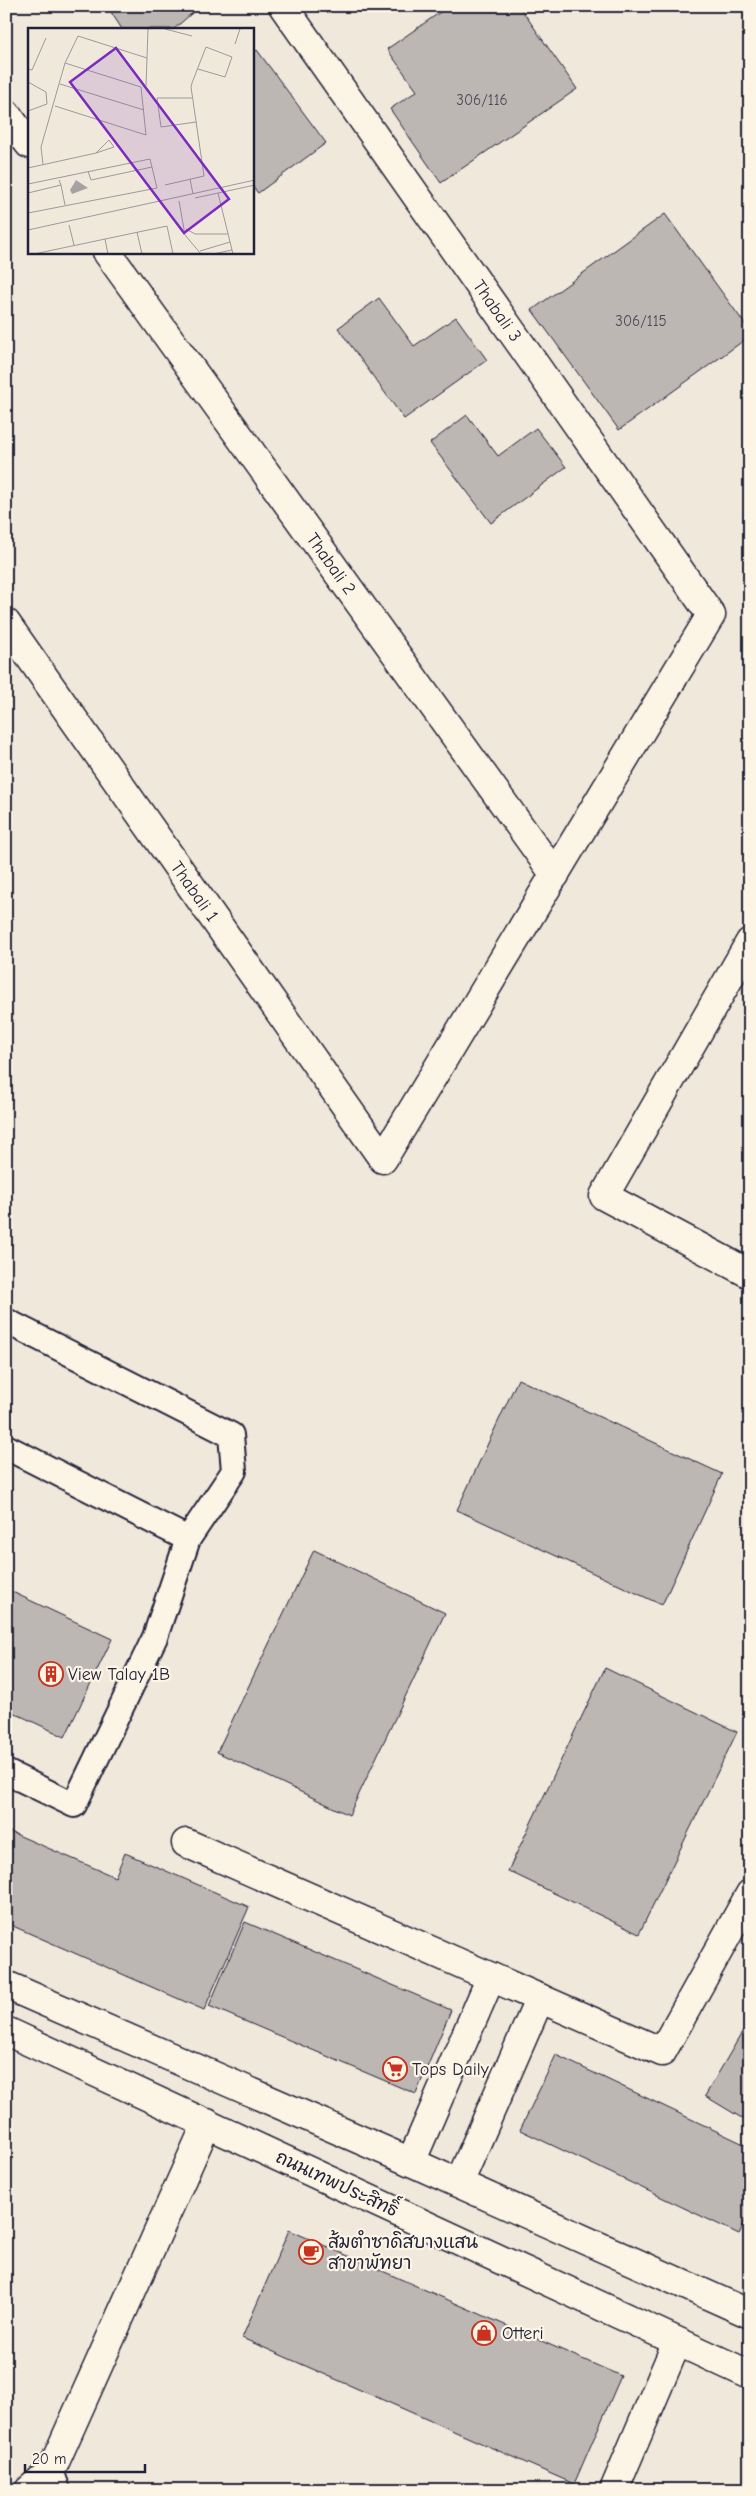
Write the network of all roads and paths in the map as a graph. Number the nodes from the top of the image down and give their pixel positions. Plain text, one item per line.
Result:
1 (284, 6) edge
2 (6, 113) edge
3 (28, 143) edge
4 (108, 254) edge
5 (6, 624) edge
6 (555, 875) junction
7 (750, 942) edge
8 (750, 1274) edge
9 (6, 1321) edge
10 (6, 1447) edge
11 (188, 1539) junction
12 (6, 1772) edge
13 (186, 1843) dead end
14 (750, 1894) edge
15 (491, 1977) junction
16 (6, 1985) edge
17 (540, 1998) junction
18 (6, 2031) edge
19 (207, 2123) junction
20 (411, 2162) junction
21 (459, 2183) junction
22 (750, 2314) edge
23 (677, 2342) junction
24 (750, 2375) edge
25 (54, 2480) edge
26 (29, 2490) edge
27 (614, 2490) edge

1 - 6 street, Thabali 3
2 - 3 street
4 - 6 street, Thabali 2
5 - 6 street, Thabali 1
7 - 8 street
9 - 11 lane
10 - 11 lane
11 - 12 lane
13 - 15 street
14 - 17 street
15 - 17 street
15 - 20 street
16 - 20 street
17 - 21 street
18 - 19 street, ถนนเทพประสิทธิ์
19 - 23 street, ถนนเทพประสิทธิ์
19 - 25 street
20 - 21 street
21 - 22 street
23 - 24 street, ถนนเทพประสิทธิ์
23 - 27 street
25 - 26 street

